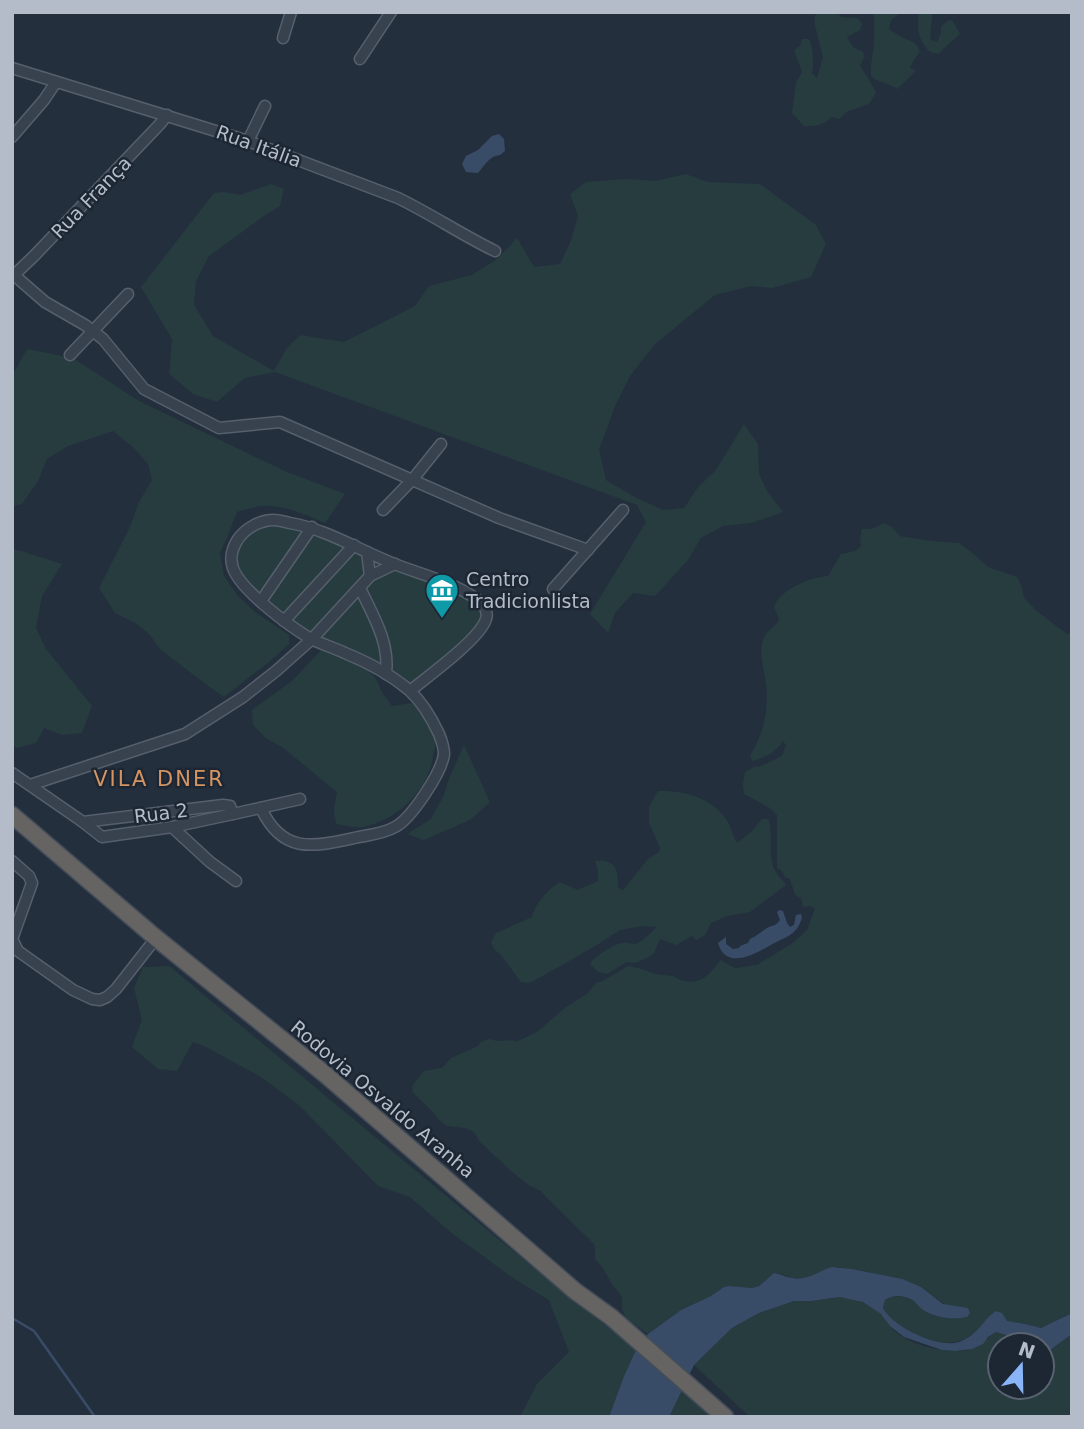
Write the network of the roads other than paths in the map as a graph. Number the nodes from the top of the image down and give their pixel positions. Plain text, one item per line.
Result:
1 (291, 12) edge
2 (391, 12) edge
3 (283, 38) dead end
4 (360, 59) dead end
5 (12, 68) edge
6 (56, 82) junction
7 (265, 106) dead end
8 (167, 115) junction
9 (12, 136) edge
10 (248, 141) junction
11 (495, 251) dead end
12 (13, 276) edge
13 (128, 294) dead end
14 (92, 331) junction
15 (70, 355) dead end
16 (441, 444) dead end
17 (413, 479) junction
18 (383, 510) dead end
19 (623, 510) dead end
20 (312, 527) junction
21 (354, 545) junction
22 (588, 550) junction
23 (368, 552) junction
24 (395, 564) junction
25 (370, 576) junction
26 (360, 588) junction
27 (553, 589) dead end
28 (261, 601) junction
29 (284, 621) junction
30 (312, 639) junction
31 (386, 674) junction
32 (410, 691) junction
33 (12, 773) edge
34 (30, 785) junction
35 (300, 799) dead end
36 (261, 808) junction
37 (233, 814) junction
38 (12, 815) edge
39 (83, 822) junction
40 (172, 827) junction
41 (12, 861) edge
42 (236, 881) dead end
43 (156, 938) junction
44 (719, 1412) edge

1 - 3 street
2 - 4 street
5 - 6 street, Rua Itália
6 - 8 street, Rua Itália
6 - 9 street
7 - 10 street
8 - 10 street, Rua Itália
8 - 12 street, Rua França
10 - 11 street, Rua Itália
12 - 14 street
13 - 14 street
14 - 15 street
14 - 17 street
16 - 17 street
17 - 18 street
17 - 22 street
19 - 22 street
20 - 21 street
20 - 28 street
20 - 28 street
21 - 23 street
21 - 29 street
22 - 27 street
23 - 24 street
23 - 25 street
24 - 25 street
24 - 32 street
25 - 26 street
26 - 30 street
26 - 31 street
28 - 29 street
29 - 30 street
30 - 31 street
30 - 34 street
31 - 32 street
32 - 36 street
33 - 34 street, Rua 2
34 - 39 street, Rua 2
35 - 36 street, Rua 2
36 - 37 street, Rua 2
37 - 39 street, Rua 2
37 - 40 street, Rua 2
38 - 43 highway, Rodovia Osvaldo Aranha
39 - 40 street, Rua 2
40 - 42 street
41 - 43 street
43 - 44 highway, Rodovia Osvaldo Aranha

